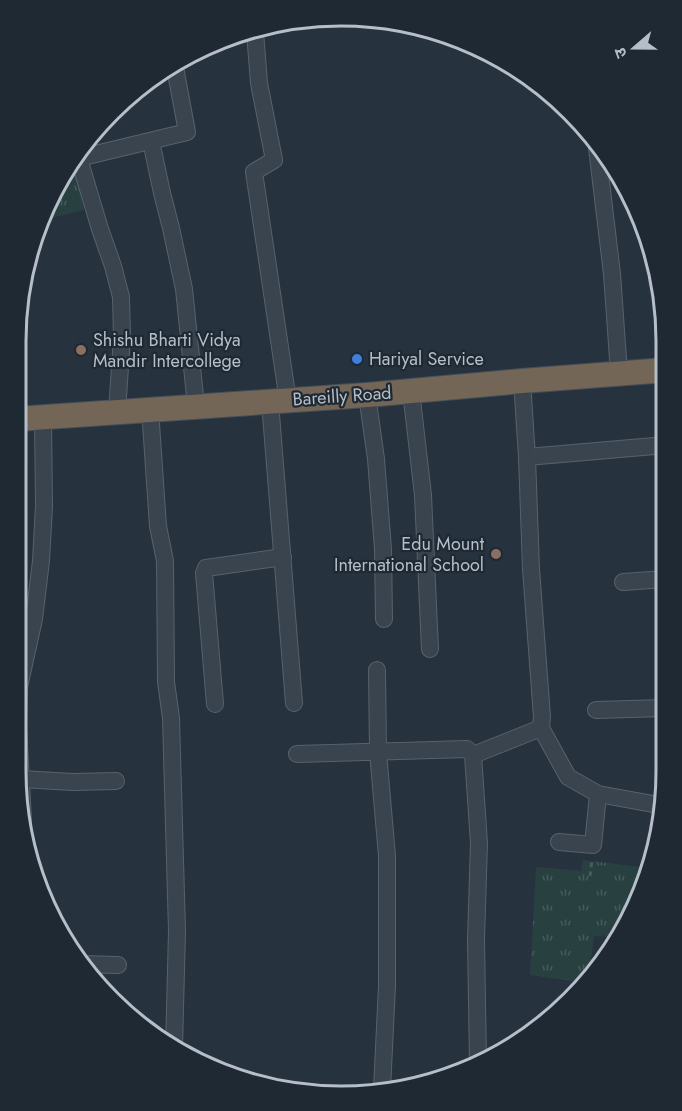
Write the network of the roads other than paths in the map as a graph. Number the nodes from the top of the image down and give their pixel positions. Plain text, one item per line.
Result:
1 (255, 37) edge
2 (176, 73) edge
3 (151, 141) junction
4 (88, 153) edge
5 (598, 159) edge
6 (81, 164) edge
7 (656, 371) edge
8 (619, 373) junction
9 (522, 381) junction
10 (411, 391) junction
11 (367, 395) junction
12 (279, 401) junction
13 (196, 406) junction
14 (150, 409) junction
15 (117, 412) junction
16 (43, 418) junction
17 (26, 419) edge
18 (656, 446) edge
19 (527, 458) junction
20 (283, 557) junction
21 (656, 580) edge
22 (623, 582) dead end
23 (384, 619) dead end
24 (430, 650) dead end
25 (26, 657) edge
26 (377, 670) dead end
27 (294, 703) dead end
28 (215, 704) dead end
29 (656, 708) edge
30 (596, 710) dead end
31 (541, 728) junction
32 (378, 752) junction
33 (297, 754) dead end
34 (473, 755) junction
35 (26, 779) edge
36 (116, 781) dead end
37 (598, 794) junction
38 (655, 804) edge
39 (559, 842) dead end
40 (93, 964) edge
41 (118, 965) dead end
42 (174, 1037) edge
43 (478, 1054) edge
44 (381, 1083) edge

1 - 12 street
2 - 3 street
3 - 4 street
3 - 13 street
5 - 8 street
6 - 15 street
7 - 8 highway, Bareilly Road
8 - 9 highway, Bareilly Road
9 - 10 highway, Bareilly Road
9 - 19 street
10 - 11 highway, Bareilly Road
10 - 24 street
11 - 12 highway, Bareilly Road
11 - 23 street
12 - 13 highway, Bareilly Road
12 - 20 street
13 - 14 highway, Bareilly Road
14 - 15 highway, Bareilly Road
14 - 42 street
15 - 16 highway, Bareilly Road
16 - 17 highway, Bareilly Road
16 - 25 street
18 - 19 street
19 - 31 street
20 - 27 street
20 - 28 street
21 - 22 street
26 - 32 street
29 - 30 street
31 - 34 street
31 - 37 street
32 - 33 street
32 - 34 street
32 - 44 street
34 - 43 street
35 - 36 street
37 - 38 street
37 - 39 street
40 - 41 street

